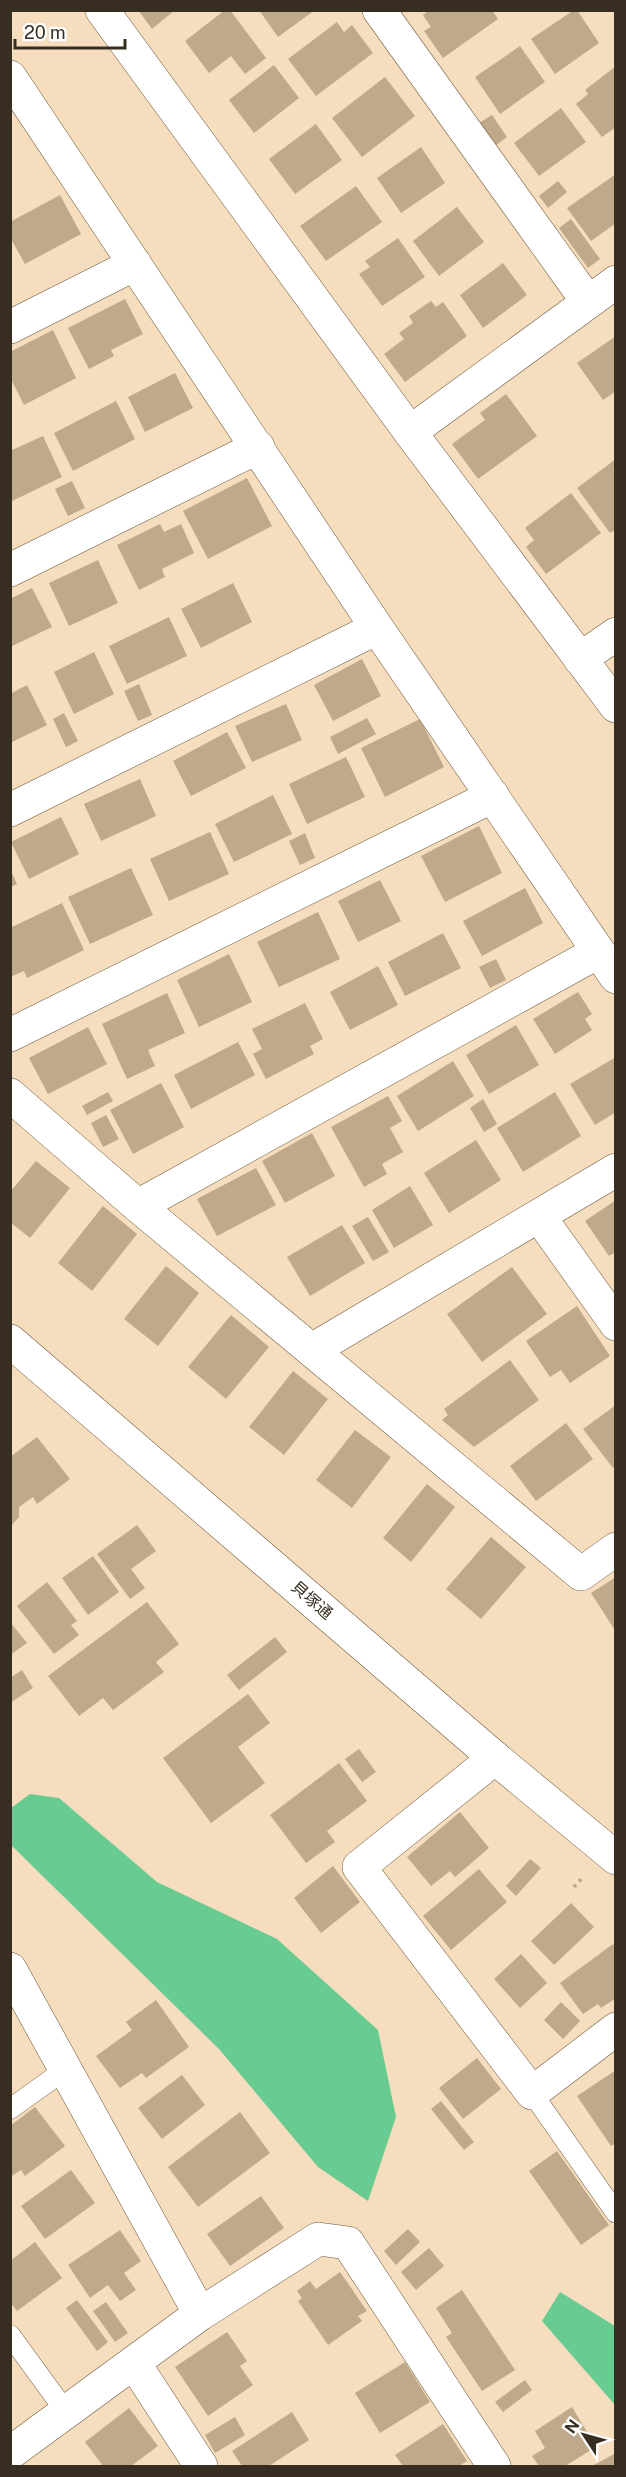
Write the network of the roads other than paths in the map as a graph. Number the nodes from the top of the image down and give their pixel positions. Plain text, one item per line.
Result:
1 (102, 10) edge
2 (379, 10) edge
3 (13, 86) edge
4 (135, 264) junction
5 (615, 282) edge
6 (588, 302) junction
7 (10, 327) edge
8 (410, 432) junction
9 (258, 447) junction
10 (10, 570) edge
11 (377, 628) junction
12 (615, 634) edge
13 (580, 659) junction
14 (615, 706) edge
15 (493, 796) junction
16 (10, 810) edge
17 (607, 965) edge
18 (10, 1035) edge
19 (10, 1095) edge
20 (615, 1170) edge
21 (138, 1206) junction
22 (539, 1216) junction
23 (615, 1324) edge
24 (10, 1341) edge
25 (312, 1350) junction
26 (615, 1549) edge
27 (495, 1758) junction
28 (615, 1858) edge
29 (10, 1969) edge
30 (19, 2008) edge
31 (615, 2029) edge
32 (66, 2069) junction
33 (532, 2093) junction
34 (10, 2109) edge
35 (615, 2213) edge
36 (201, 2314) junction
37 (10, 2335) edge
38 (134, 2363) junction
39 (66, 2412) junction
40 (10, 2453) edge
41 (201, 2466) edge
42 (494, 2466) edge

1 - 8 street
2 - 6 street
3 - 4 street
4 - 7 street
4 - 9 street
5 - 6 street
6 - 8 street
8 - 13 street
9 - 10 street
9 - 11 street
11 - 15 street
11 - 16 street
12 - 13 street
13 - 14 street
15 - 17 street
15 - 18 street
17 - 21 street
19 - 21 street
20 - 22 street
21 - 25 street
22 - 23 street
22 - 25 street
24 - 27 street, 貝塚通
25 - 26 street
27 - 28 street, 貝塚通
27 - 33 street
29 - 30 street
30 - 32 street
31 - 33 street
32 - 34 lane
32 - 36 street
33 - 35 lane
36 - 38 street
36 - 42 street
37 - 39 lane
38 - 39 street
38 - 41 street
39 - 40 street

